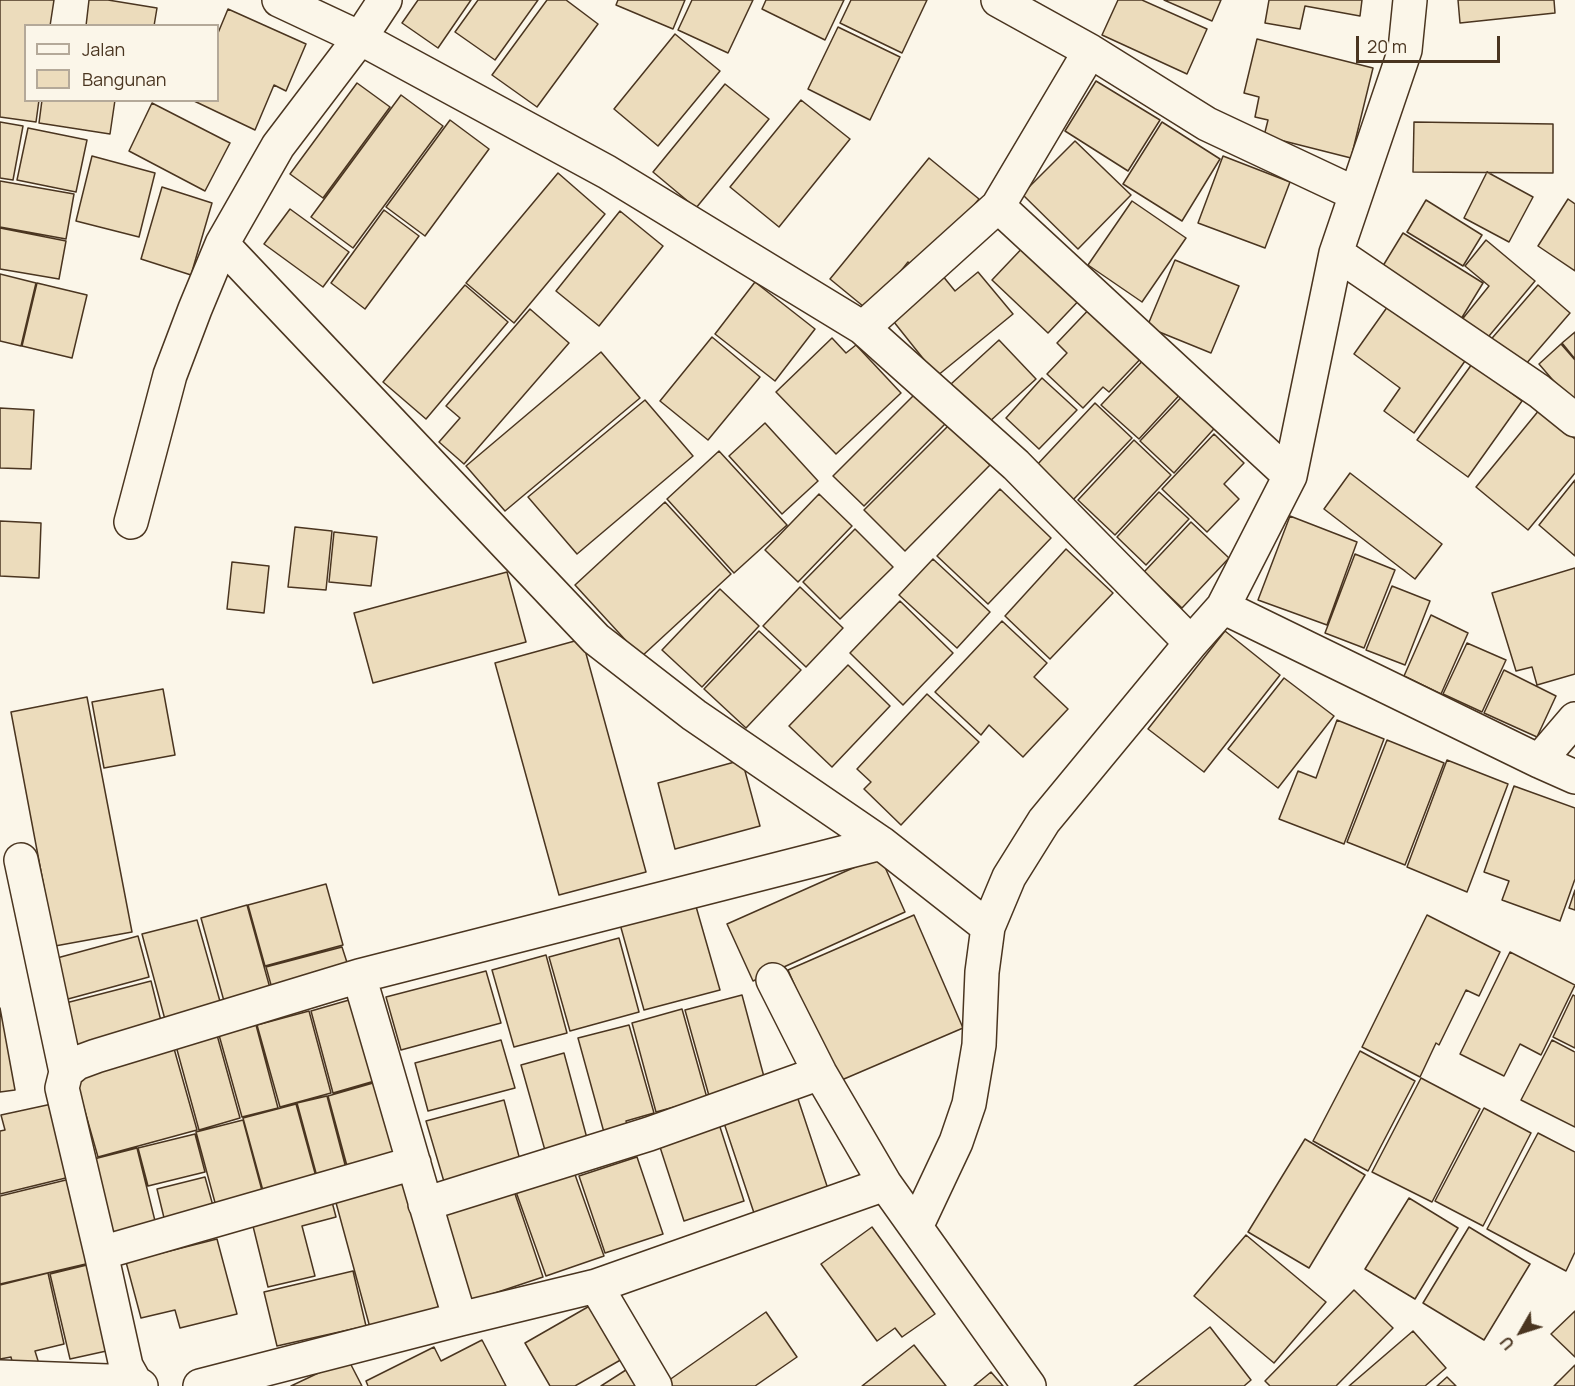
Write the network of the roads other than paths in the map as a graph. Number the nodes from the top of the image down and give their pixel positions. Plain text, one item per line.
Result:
1 (279, 0) edge
2 (385, 0) edge
3 (998, 0) edge
4 (1410, 0) edge
5 (360, 38) junction
6 (1090, 51) junction
7 (1356, 194) junction
8 (998, 206) junction
9 (222, 244) junction
10 (1336, 253) junction
11 (863, 328) junction
12 (1575, 420) edge
13 (1290, 476) junction
14 (131, 522) dead end
15 (1223, 607) junction
16 (1191, 643) junction
17 (1575, 719) edge
18 (1539, 761) junction
19 (1575, 777) edge
20 (881, 843) junction
21 (21, 860) dead end
22 (988, 927) junction
23 (359, 976) junction
24 (772, 980) dead end
25 (66, 1072) junction
26 (820, 1072) junction
27 (414, 1163) junction
28 (885, 1184) junction
29 (425, 1204) junction
30 (916, 1227) junction
31 (101, 1253) junction
32 (596, 1286) junction
33 (460, 1319) junction
34 (0, 1377) edge
35 (138, 1384) edge
36 (200, 1386) edge
37 (655, 1386) edge
38 (1029, 1386) edge

1 - 5 street
2 - 5 street
3 - 6 street
4 - 7 street
5 - 9 street
5 - 11 street
6 - 7 street
6 - 8 street
7 - 10 street
8 - 11 street
8 - 13 street
9 - 14 street
9 - 20 street
10 - 12 street
10 - 13 street
11 - 16 street
13 - 15 street
15 - 16 street
15 - 18 street
16 - 22 street
17 - 18 street
18 - 19 street
20 - 22 street
20 - 23 street
21 - 25 street
22 - 30 street
23 - 25 street
23 - 27 street
24 - 26 street
25 - 31 street
26 - 28 street
26 - 29 street
27 - 29 street
27 - 31 street
28 - 30 street
28 - 32 street
29 - 33 street
30 - 38 street
31 - 35 street
32 - 33 street
32 - 37 street
33 - 36 street
34 - 35 street

